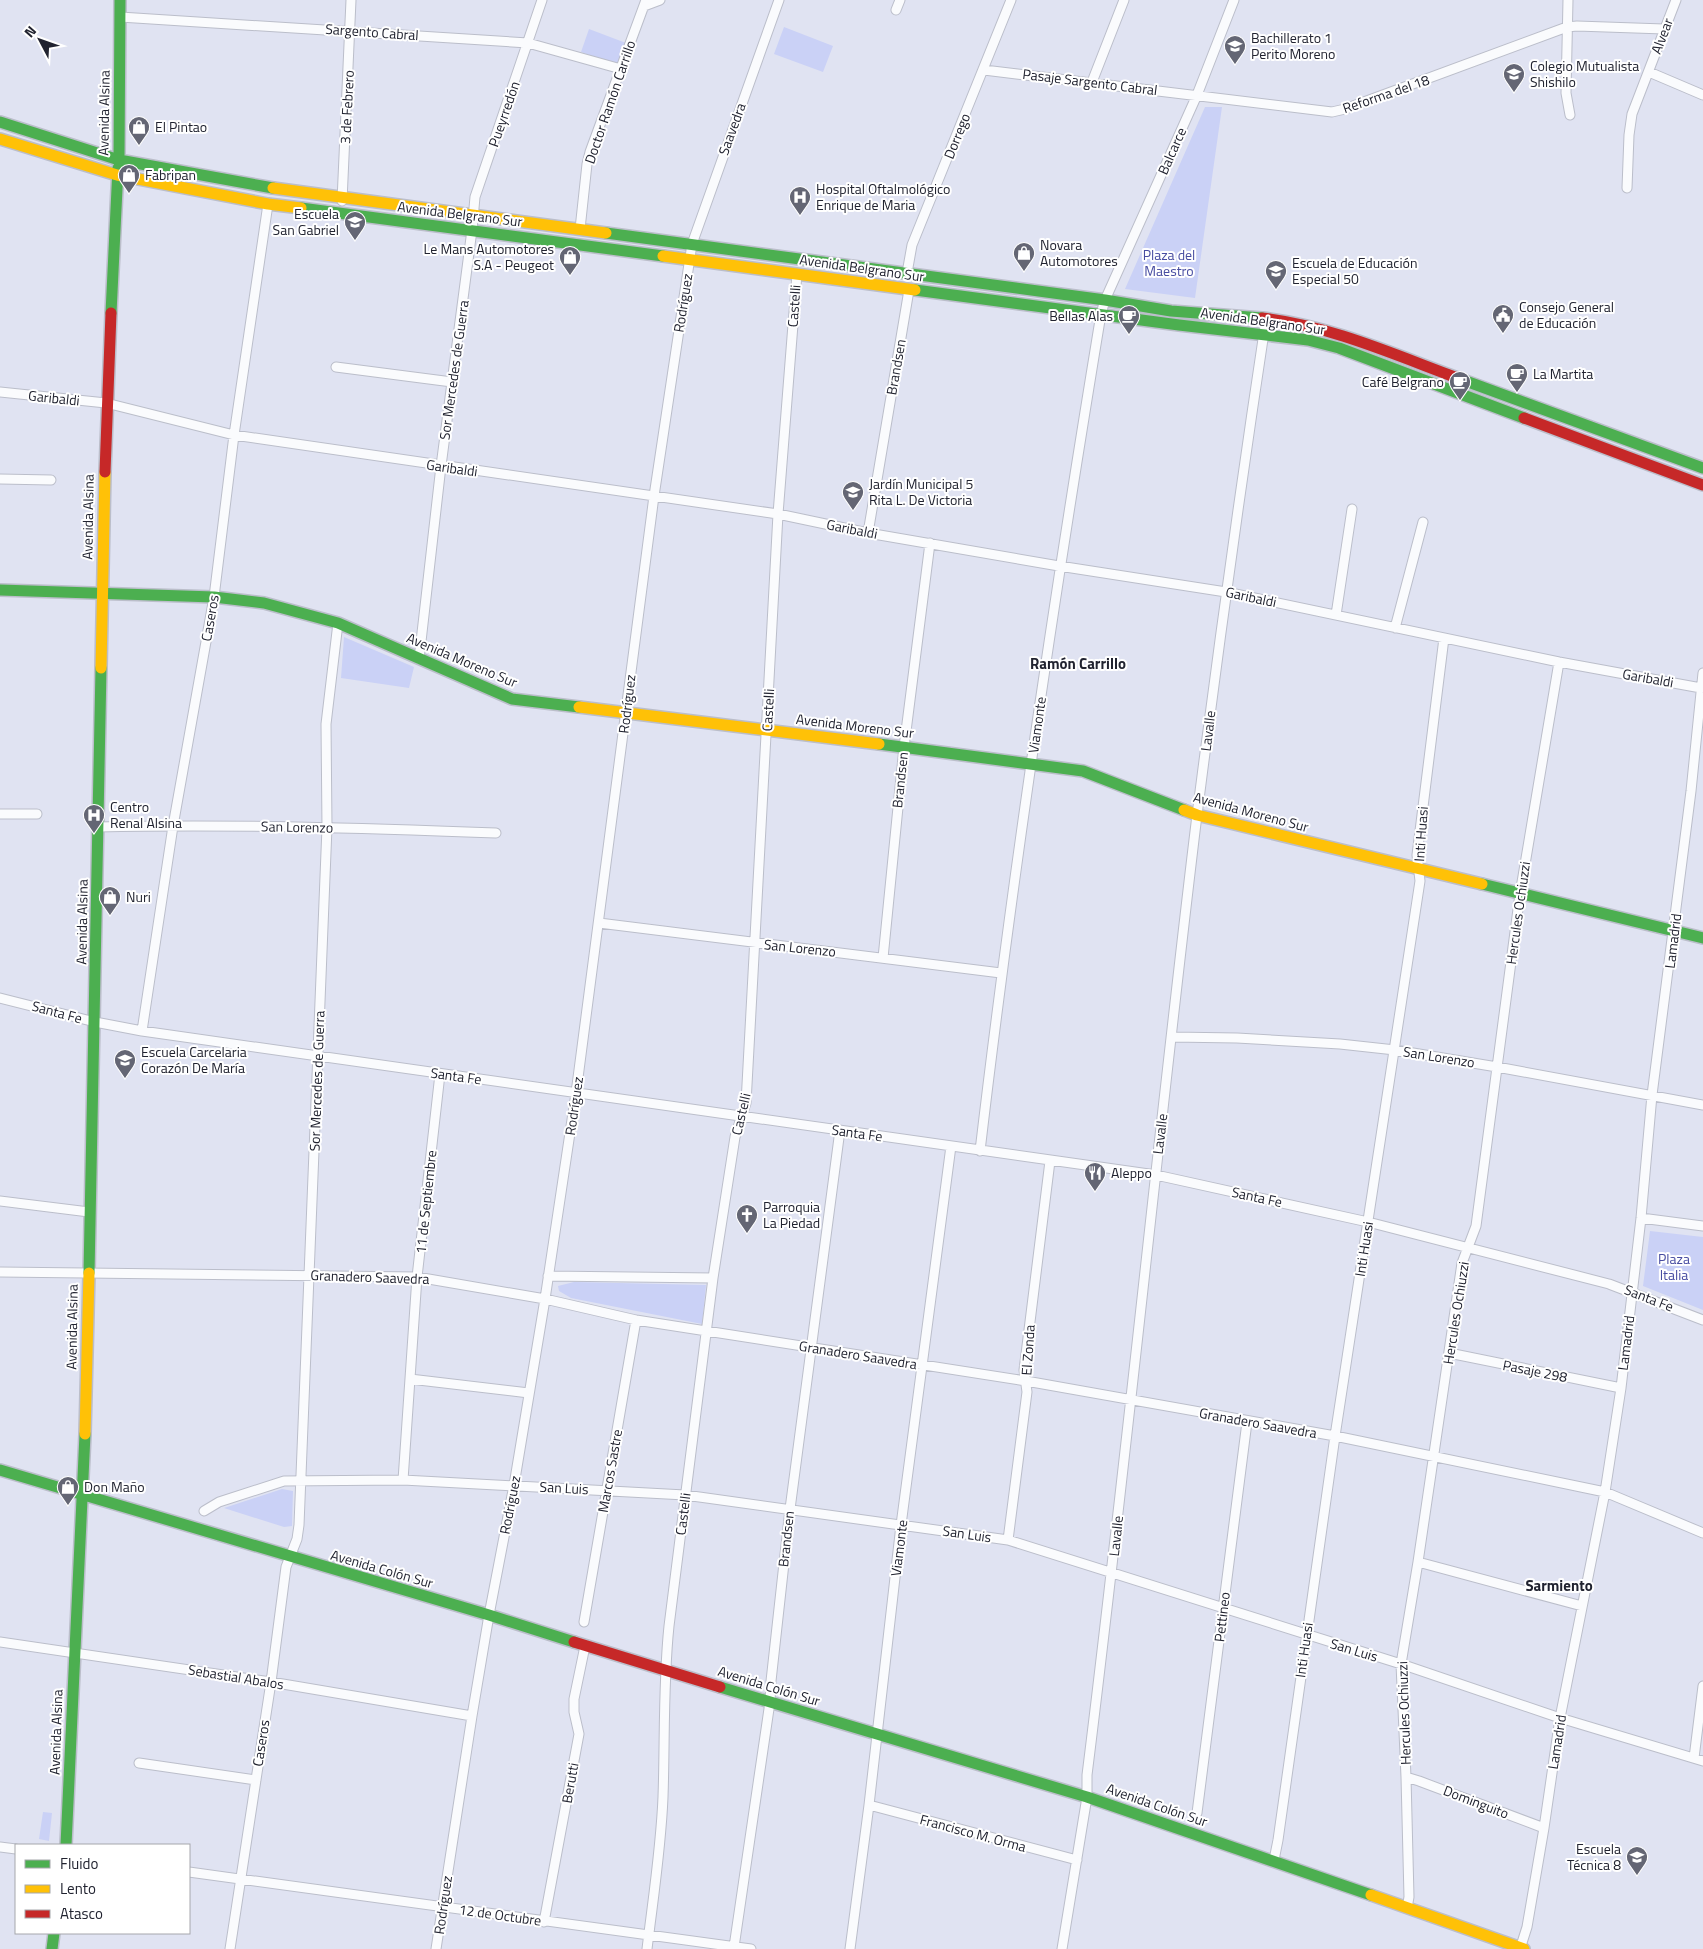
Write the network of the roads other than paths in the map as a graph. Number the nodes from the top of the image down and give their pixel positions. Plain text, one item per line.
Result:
1 (120, 0) edge
2 (351, 0) edge
3 (542, 0) edge
4 (660, 0) edge
5 (779, 0) edge
6 (900, 0) edge
7 (1011, 0) edge
8 (1124, 0) edge
9 (1234, 0) edge
10 (1568, 0) edge
11 (1676, 0) edge
12 (645, 3) edge
13 (896, 10) dead end
14 (120, 17) junction
15 (1567, 27) junction
16 (1664, 29) junction
17 (351, 31) junction
18 (528, 43) junction
19 (621, 69) junction
20 (984, 70) junction
21 (1649, 72) junction
22 (1092, 82) junction
23 (1197, 95) junction
24 (1703, 95) edge
25 (1570, 116) dead end
26 (0, 122) edge
27 (0, 140) edge
28 (119, 160) junction
29 (117, 175) junction
30 (1627, 188) dead end
31 (343, 197) junction
32 (268, 204) junction
33 (341, 214) junction
34 (474, 214) junction
35 (472, 230) junction
36 (580, 230) junction
37 (692, 244) junction
38 (690, 259) junction
39 (797, 274) junction
40 (907, 274) junction
41 (909, 290) junction
42 (1105, 300) junction
43 (1101, 314) junction
44 (1266, 319) junction
45 (1264, 336) junction
46 (336, 367) dead end
47 (452, 382) junction
48 (0, 392) edge
49 (106, 403) junction
50 (234, 435) junction
51 (441, 466) junction
52 (1703, 468) edge
53 (0, 479) edge
54 (50, 480) dead end
55 (1703, 485) edge
56 (654, 496) junction
57 (1352, 509) dead end
58 (778, 514) junction
59 (1423, 522) dead end
60 (868, 532) junction
61 (930, 543) junction
62 (1059, 566) junction
63 (0, 590) edge
64 (102, 592) junction
65 (1226, 592) junction
66 (214, 597) junction
67 (1336, 615) junction
68 (338, 623) junction
69 (1395, 628) junction
70 (1444, 638) junction
71 (419, 659) junction
72 (1559, 662) junction
73 (1703, 673) edge
74 (1701, 688) junction
75 (626, 714) junction
76 (767, 730) junction
77 (904, 746) junction
78 (1032, 763) junction
79 (0, 814) edge
80 (37, 814) dead end
81 (1197, 816) junction
82 (173, 826) junction
83 (327, 827) junction
84 (98, 828) junction
85 (496, 832) dead end
86 (1419, 870) junction
87 (1520, 894) junction
88 (599, 922) junction
89 (1674, 932) junction
90 (1703, 938) edge
91 (756, 943) junction
92 (883, 958) junction
93 (1001, 973) junction
94 (0, 998) edge
95 (95, 1022) junction
96 (142, 1031) junction
97 (1172, 1037) junction
98 (1395, 1050) junction
99 (318, 1056) junction
100 (1497, 1067) junction
101 (440, 1074) junction
102 (576, 1092) junction
103 (1652, 1095) junction
104 (1703, 1105) edge
105 (742, 1116) junction
106 (840, 1130) junction
107 (951, 1146) junction
108 (980, 1151) junction
109 (1050, 1161) junction
110 (1156, 1175) junction
111 (0, 1201) edge
112 (89, 1212) junction
113 (1641, 1218) junction
114 (1368, 1222) junction
115 (1703, 1226) edge
116 (1468, 1247) junction
117 (0, 1272) edge
118 (88, 1274) junction
119 (309, 1275) junction
120 (548, 1276) junction
121 (418, 1277) junction
122 (713, 1278) junction
123 (1632, 1291) junction
124 (545, 1299) junction
125 (636, 1320) junction
126 (1703, 1320) edge
127 (707, 1330) junction
128 (812, 1348) junction
129 (1449, 1353) junction
130 (922, 1366) junction
131 (410, 1378) junction
132 (1026, 1381) junction
133 (1621, 1388) junction
134 (529, 1392) junction
135 (1131, 1401) junction
136 (1247, 1422) junction
137 (1335, 1436) junction
138 (1433, 1456) junction
139 (0, 1470) edge
140 (302, 1480) junction
141 (403, 1480) junction
142 (514, 1485) junction
143 (607, 1490) junction
144 (1605, 1492) junction
145 (82, 1495) junction
146 (685, 1495) junction
147 (790, 1509) junction
148 (204, 1511) dead end
149 (902, 1525) junction
150 (1703, 1533) edge
151 (297, 1538) joint
152 (1008, 1540) junction
153 (289, 1557) junction
154 (1418, 1562) junction
155 (1112, 1572) junction
156 (1582, 1606) junction
157 (1223, 1608) junction
158 (489, 1615) junction
159 (584, 1622) dead end
160 (1306, 1635) junction
161 (0, 1642) edge
162 (586, 1646) junction
163 (74, 1654) junction
164 (1401, 1664) junction
165 (666, 1671) junction
166 (271, 1682) junction
167 (1703, 1686) edge
168 (770, 1702) junction
169 (472, 1716) junction
170 (1560, 1718) junction
171 (877, 1735) junction
172 (1699, 1759) edge
173 (139, 1763) dead end
174 (1406, 1778) junction
175 (256, 1780) junction
176 (1087, 1797) junction
177 (869, 1805) junction
178 (1197, 1813) dead end
179 (1544, 1828) junction
180 (66, 1844) edge
181 (0, 1847) edge
182 (15, 1849) edge
183 (1077, 1860) junction
184 (1274, 1860) junction
185 (190, 1872) edge
186 (240, 1879) junction
187 (442, 1907) junction
188 (1407, 1908) junction
189 (544, 1922) junction
190 (54, 1934) edge
191 (648, 1936) junction
192 (734, 1947) junction
193 (52, 1949) edge
194 (230, 1949) edge
195 (436, 1949) edge
196 (647, 1949) edge
197 (751, 1949) edge
198 (850, 1949) edge
199 (1062, 1949) edge
200 (1522, 1949) edge

1 - 14 main road, Avenida Alsina
2 - 17 street, 3 de Febrero
3 - 18 street, Pueyrredón
4 - 12 street, Doctor Ramón Carrillo
5 - 37 street, Saavedra
6 - 13 street
7 - 20 street, Dorrego
8 - 22 street
9 - 23 street, Balcarce
10 - 15 street
11 - 16 street, Alvear
12 - 19 street, Doctor Ramón Carrillo
14 - 17 street, Sargento Cabral
14 - 28 main road, Avenida Alsina
15 - 16 street
15 - 23 street, Reforma del 18
15 - 25 street
16 - 21 street, Alvear
17 - 18 street, Sargento Cabral
17 - 31 street, 3 de Febrero
18 - 19 street, Sargento Cabral
18 - 34 street, Pueyrredón
19 - 36 street, Doctor Ramón Carrillo
20 - 22 street, Pasaje Sargento Cabral
20 - 40 street, Dorrego
21 - 24 street
21 - 30 street, Alvear
22 - 23 street, Pasaje Sargento Cabral
23 - 42 street, Balcarce
26 - 28 main road, Avenida Belgrano Sur
27 - 29 main road, Avenida Belgrano Sur
28 - 29 main road, Avenida Alsina
28 - 31 main road, Avenida Belgrano Sur
29 - 32 main road, Avenida Belgrano Sur
29 - 49 main road, Avenida Alsina
31 - 33 street, 3 de Febrero
31 - 34 main road, Avenida Belgrano Sur
32 - 33 main road, Avenida Belgrano Sur
32 - 50 street, Caseros
33 - 35 main road, Avenida Belgrano Sur
34 - 35 street, Pueyrredón
34 - 36 main road, Avenida Belgrano Sur
35 - 38 main road, Avenida Belgrano Sur
35 - 47 street, Sor Mercedes de Guerra
36 - 37 main road, Avenida Belgrano Sur
37 - 38 street, Saavedra
37 - 40 main road, Avenida Belgrano Sur
38 - 39 main road, Avenida Belgrano Sur
38 - 56 street, Rodríguez
39 - 41 main road, Avenida Belgrano Sur
39 - 58 street, Castelli
40 - 42 main road, Avenida Belgrano Sur
41 - 43 main road, Avenida Belgrano Sur
41 - 60 street, Brandsen
42 - 43 street, Viamonte
42 - 44 main road, Avenida Belgrano Sur
43 - 45 main road, Avenida Belgrano Sur
43 - 62 street, Viamonte
44 - 45 street, Lavalle
44 - 52 main road, Avenida Belgrano Sur
45 - 55 main road, Avenida Belgrano Sur
45 - 65 street, Lavalle
46 - 47 street
47 - 51 street, Sor Mercedes de Guerra
48 - 49 street, Garibaldi
49 - 50 street, Garibaldi
49 - 64 main road, Avenida Alsina
50 - 51 street, Garibaldi
50 - 66 street, Caseros
51 - 56 street, Garibaldi
51 - 71 street, Sor Mercedes de Guerra
53 - 54 street
56 - 58 street, Garibaldi
56 - 75 street, Rodríguez
57 - 67 street
58 - 60 street, Garibaldi
58 - 76 street, Castelli
59 - 69 street
60 - 61 street, Garibaldi
61 - 62 street, Garibaldi
61 - 77 street, Brandsen
62 - 65 street, Garibaldi
62 - 78 street, Viamonte
63 - 64 main road, Avenida Moreno Sur
64 - 66 main road, Avenida Moreno Sur
64 - 84 main road, Avenida Alsina
65 - 67 street, Garibaldi
65 - 81 street, Lavalle
66 - 68 main road, Avenida Moreno Sur
66 - 82 street, Caseros
67 - 69 street, Garibaldi
68 - 71 main road, Avenida Moreno Sur
68 - 83 street, Sor Mercedes de Guerra
69 - 70 street, Garibaldi
70 - 72 street, Garibaldi
70 - 86 street, Inti Huasi
71 - 75 main road, Avenida Moreno Sur
72 - 74 street, Garibaldi
72 - 87 street, Hercules Ochiuzzi
73 - 74 street, Lamadrid
74 - 89 street, Lamadrid
75 - 76 main road, Avenida Moreno Sur
75 - 88 street, Rodríguez
76 - 77 main road, Avenida Moreno Sur
76 - 91 street, Castelli
77 - 78 main road, Avenida Moreno Sur
77 - 92 street, Brandsen
78 - 81 main road, Avenida Moreno Sur
78 - 93 street, Viamonte
79 - 80 street
81 - 86 main road, Avenida Moreno Sur
81 - 97 street, Lavalle
82 - 83 street, San Lorenzo
82 - 84 street, San Lorenzo
82 - 96 street, Caseros
83 - 85 street, San Lorenzo
83 - 99 street, Sor Mercedes de Guerra
84 - 95 main road, Avenida Alsina
86 - 87 main road, Avenida Moreno Sur
86 - 98 street, Inti Huasi
87 - 89 main road, Avenida Moreno Sur
87 - 100 street, Hercules Ochiuzzi
88 - 91 street, San Lorenzo
88 - 102 street, Rodríguez
89 - 90 main road, Avenida Moreno Sur
89 - 103 street, Lamadrid
91 - 92 street, San Lorenzo
91 - 105 street, Castelli
92 - 93 street, San Lorenzo
93 - 108 street, Viamonte
94 - 95 street, Santa Fe
95 - 96 street, Santa Fe
95 - 112 main road, Avenida Alsina
96 - 99 street, Santa Fe
97 - 98 street, San Lorenzo
97 - 110 street, Lavalle
98 - 100 street, San Lorenzo
98 - 114 street, Inti Huasi
99 - 101 street, Santa Fe
99 - 119 street, Sor Mercedes de Guerra
100 - 103 street, San Lorenzo
100 - 116 street, Hercules Ochiuzzi
101 - 102 street, Santa Fe
101 - 121 street, 11 de Septiembre
102 - 105 street, Santa Fe
102 - 120 street, Rodríguez
103 - 104 street, San Lorenzo
103 - 113 street, Lamadrid
105 - 106 street, Santa Fe
105 - 122 street, Castelli
106 - 107 street, Santa Fe
106 - 128 street, Brandsen
107 - 108 street, Santa Fe
107 - 130 street, Viamonte
108 - 109 street, Santa Fe
109 - 110 street, Santa Fe
109 - 132 street, El Zonda
110 - 114 street, Santa Fe
110 - 135 street, Lavalle
111 - 112 street
112 - 118 main road, Avenida Alsina
113 - 115 street
113 - 123 street, Lamadrid
114 - 116 street, Santa Fe
114 - 137 street, Inti Huasi
116 - 123 street, Santa Fe
116 - 129 street, Hercules Ochiuzzi
117 - 118 street, Granadero Saavedra
118 - 119 street, Granadero Saavedra
118 - 145 main road, Avenida Alsina
119 - 121 street, Granadero Saavedra
119 - 140 street, Sor Mercedes de Guerra
120 - 122 street
120 - 124 street, Rodríguez
121 - 124 street, Granadero Saavedra
121 - 131 street, 11 de Septiembre
122 - 127 street, Castelli
123 - 126 street, Santa Fe
123 - 133 street, Lamadrid
124 - 125 street, Granadero Saavedra
124 - 134 street, Rodríguez
125 - 127 street, Granadero Saavedra
125 - 143 street, Marcos Sastre
127 - 128 street, Granadero Saavedra
127 - 146 street, Castelli
128 - 130 street, Granadero Saavedra
128 - 147 street, Brandsen
129 - 133 street, Pasaje 298
129 - 138 street, Hercules Ochiuzzi
130 - 132 street, Granadero Saavedra
130 - 149 street, Viamonte
131 - 134 street
131 - 141 street, 11 de Septiembre
132 - 135 street, Granadero Saavedra
132 - 152 street, El Zonda
133 - 144 street, Lamadrid
134 - 142 street, Rodríguez
135 - 136 street, Granadero Saavedra
135 - 155 street, Lavalle
136 - 137 street, Granadero Saavedra
136 - 157 street, Pettineo
137 - 138 street, Granadero Saavedra
137 - 160 street, Inti Huasi
138 - 144 street, Granadero Saavedra
138 - 154 street, Hercules Ochiuzzi
139 - 145 main road, Avenida Colón Sur
140 - 141 street, San Luis
140 - 148 street, San Luis
140 - 151 street, Sor Mercedes de Guerra
141 - 142 street, San Luis
142 - 143 street, San Luis
142 - 158 street, Rodríguez
143 - 146 street, San Luis
143 - 159 street, Marcos Sastre
144 - 150 street, Granadero Saavedra
144 - 156 street, Lamadrid
145 - 153 main road, Avenida Colón Sur
145 - 163 main road, Avenida Alsina
146 - 147 street, San Luis
146 - 165 street, Castelli
147 - 149 street, San Luis
147 - 168 street, Brandsen
149 - 152 street, San Luis
149 - 171 street, Viamonte
151 - 153 street, Caseros
152 - 155 street, San Luis
153 - 158 main road, Avenida Colón Sur
153 - 166 street, Caseros
154 - 156 street
154 - 164 street, Hercules Ochiuzzi
155 - 157 street, San Luis
155 - 176 street, Lavalle
156 - 170 street, Lamadrid
157 - 160 street, San Luis
157 - 178 street, Pettineo
158 - 162 main road, Avenida Colón Sur
158 - 169 street, Rodríguez
160 - 164 street, San Luis
160 - 184 street, Inti Huasi
161 - 163 street, Sebastial Abalos
162 - 165 main road, Avenida Colón Sur
162 - 189 street, Berutti
163 - 166 street, Sebastial Abalos
163 - 180 main road, Avenida Alsina
164 - 170 street, San Luis
164 - 174 street, Hercules Ochiuzzi
165 - 168 main road, Avenida Colón Sur
165 - 191 street, Castelli
166 - 169 street, Sebastial Abalos
166 - 175 street, Caseros
167 - 172 street
168 - 171 main road, Avenida Colón Sur
168 - 192 street, Brandsen
169 - 187 street, Rodríguez
170 - 172 street, San Luis
170 - 179 street, Lamadrid
171 - 176 main road, Avenida Colón Sur
171 - 177 street, Viamonte
173 - 175 street
174 - 179 street, Dominguito
174 - 188 street, Hercules Ochiuzzi
175 - 186 street, Caseros
176 - 183 street, Lavalle
176 - 184 main road, Avenida Colón Sur
177 - 183 street, Francisco M. Orma
177 - 198 street, Viamonte
179 - 200 street, Lamadrid
181 - 182 street
183 - 199 street, Lavalle
184 - 188 main road, Avenida Colón Sur
185 - 186 street, 12 de Octubre
186 - 187 street, 12 de Octubre
186 - 194 street, Caseros
187 - 189 street, 12 de Octubre
187 - 195 street, Rodríguez
188 - 200 main road, Avenida Colón Sur
189 - 191 street, 12 de Octubre
190 - 193 main road
191 - 192 street, 12 de Octubre
191 - 196 street, Castelli
192 - 197 street, 12 de Octubre

